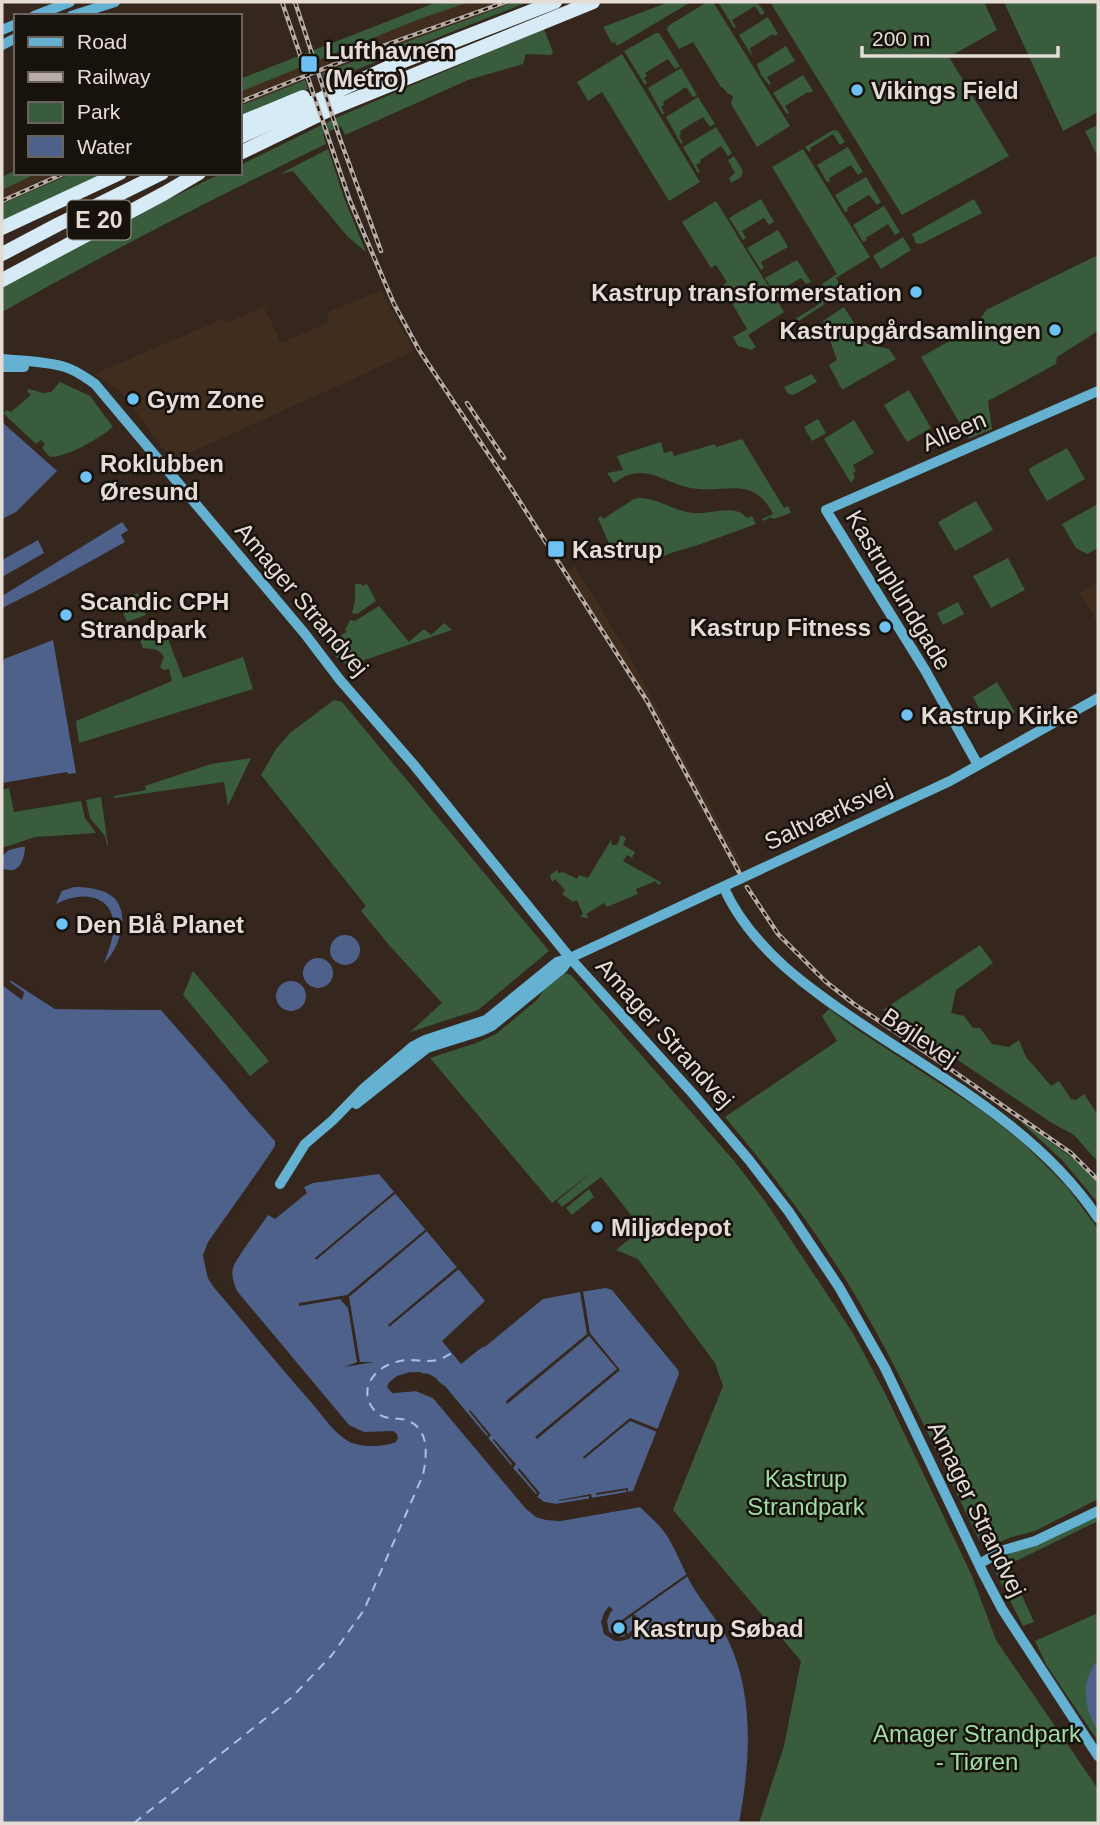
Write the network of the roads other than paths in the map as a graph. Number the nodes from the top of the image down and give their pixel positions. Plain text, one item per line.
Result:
1 (70, 2) edge
2 (115, 2) edge
3 (555, 2) edge
4 (593, 2) edge
5 (39, 14) edge
6 (77, 14) edge
7 (393, 65) junction
8 (242, 122) edge
9 (242, 136) edge
10 (242, 152) edge
11 (116, 175) edge
12 (158, 175) edge
13 (194, 175) edge
14 (195, 175) edge
15 (2, 228) edge
16 (2, 254) edge
17 (2, 269) edge
18 (2, 280) edge
19 (2, 359) edge
20 (2, 367) edge
21 (1098, 391) edge
22 (110, 400) junction
23 (826, 510) joint
24 (1098, 698) edge
25 (978, 765) junction
26 (724, 888) junction
27 (570, 958) junction
28 (280, 1184) dead end
29 (1098, 1218) edge
30 (1098, 1511) edge
31 (979, 1564) junction
32 (1098, 1756) edge

1 - 5 street
2 - 6 street
3 - 7 highway
4 - 10 highway
7 - 8 highway
7 - 9 highway
11 - 15 highway
12 - 16 highway, E 20
13 - 17 highway, E 20
14 - 18 highway
19 - 22 street, Amager Strandvej
20 - 22 street, Amager Strandvej
21 - 23 street, Alleen
22 - 27 street, Amager Strandvej
23 - 25 street, Kastruplundgade
24 - 25 street, Saltværksvej
25 - 26 street, Saltværksvej
26 - 27 street, Saltværksvej
26 - 29 street, Bøjlevej
27 - 28 street
27 - 31 street, Amager Strandvej
30 - 31 street
31 - 32 street, Amager Strandvej

